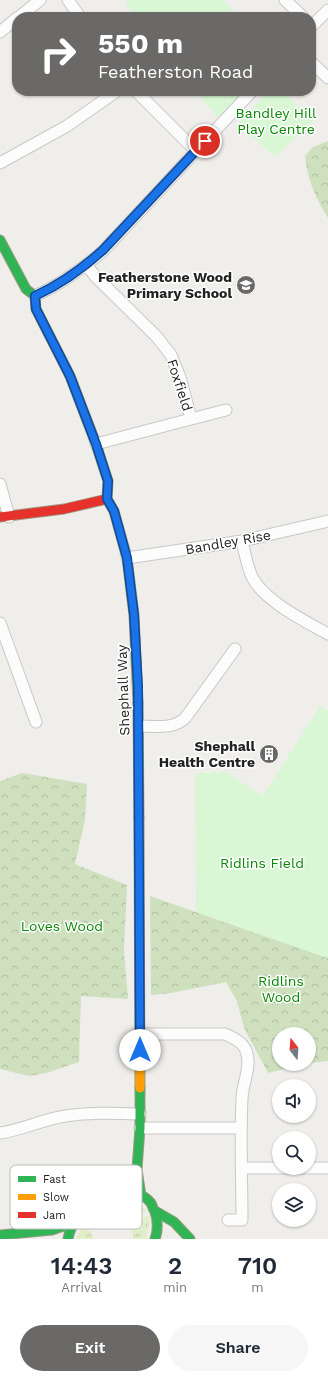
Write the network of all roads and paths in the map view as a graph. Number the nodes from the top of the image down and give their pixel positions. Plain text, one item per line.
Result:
1 (40, 0) edge
2 (68, 0) edge
3 (285, 0) edge
4 (328, 10) edge
5 (25, 12) edge
6 (76, 12) edge
7 (298, 12) edge
8 (316, 22) edge
9 (12, 23) edge
10 (0, 32) edge
11 (316, 67) edge
12 (328, 78) edge
13 (110, 96) edge
14 (141, 96) edge
15 (247, 96) edge
16 (196, 151) junction
17 (0, 163) edge
18 (1, 244) edge
19 (86, 265) junction
20 (35, 296) junction
21 (226, 410) dead end
22 (191, 419) junction
23 (96, 444) junction
24 (0, 484) edge
25 (107, 499) junction
26 (4, 517) edge
27 (328, 521) edge
28 (242, 542) junction
29 (127, 558) junction
30 (0, 623) edge
31 (328, 634) edge
32 (235, 649) dead end
33 (36, 722) dead end
34 (139, 726) junction
35 (140, 1034) junction
36 (140, 1114) junction
37 (140, 1128) junction
38 (242, 1128) junction
39 (0, 1133) edge
40 (138, 1165) edge
41 (242, 1168) junction
42 (272, 1168) edge
43 (316, 1168) edge
44 (328, 1168) edge
45 (142, 1197) edge
46 (155, 1210) junction
47 (228, 1220) dead end
48 (55, 1229) edge
49 (72, 1229) edge
50 (0, 1235) edge
51 (68, 1239) edge
52 (154, 1239) edge
53 (190, 1239) edge

1 - 5 street
2 - 6 street
3 - 7 street
4 - 8 street
9 - 10 street
11 - 12 street
13 - 17 street
14 - 16 street
15 - 16 street
16 - 19 street
18 - 20 main road, Shephall Way
19 - 20 street
19 - 22 street, Foxfield
20 - 23 main road, Shephall Way
21 - 22 street, Foxfield
22 - 23 street, Foxfield
23 - 25 main road, Shephall Way
24 - 26 street
25 - 26 main road
25 - 29 main road, Shephall Way
27 - 28 street, Bandley Rise
28 - 29 street, Bandley Rise
28 - 31 street
29 - 34 main road, Shephall Way
30 - 33 street
32 - 34 street
34 - 35 main road, Shephall Way
35 - 36 main road, Shephall Way
35 - 38 street
36 - 37 main road, Shephall Way
36 - 39 street
37 - 38 street
37 - 40 main road, Shephall Way
38 - 41 street
41 - 42 street
41 - 47 street
43 - 44 street
45 - 46 main road
46 - 52 main road
46 - 53 main road
48 - 50 main road
49 - 51 main road

